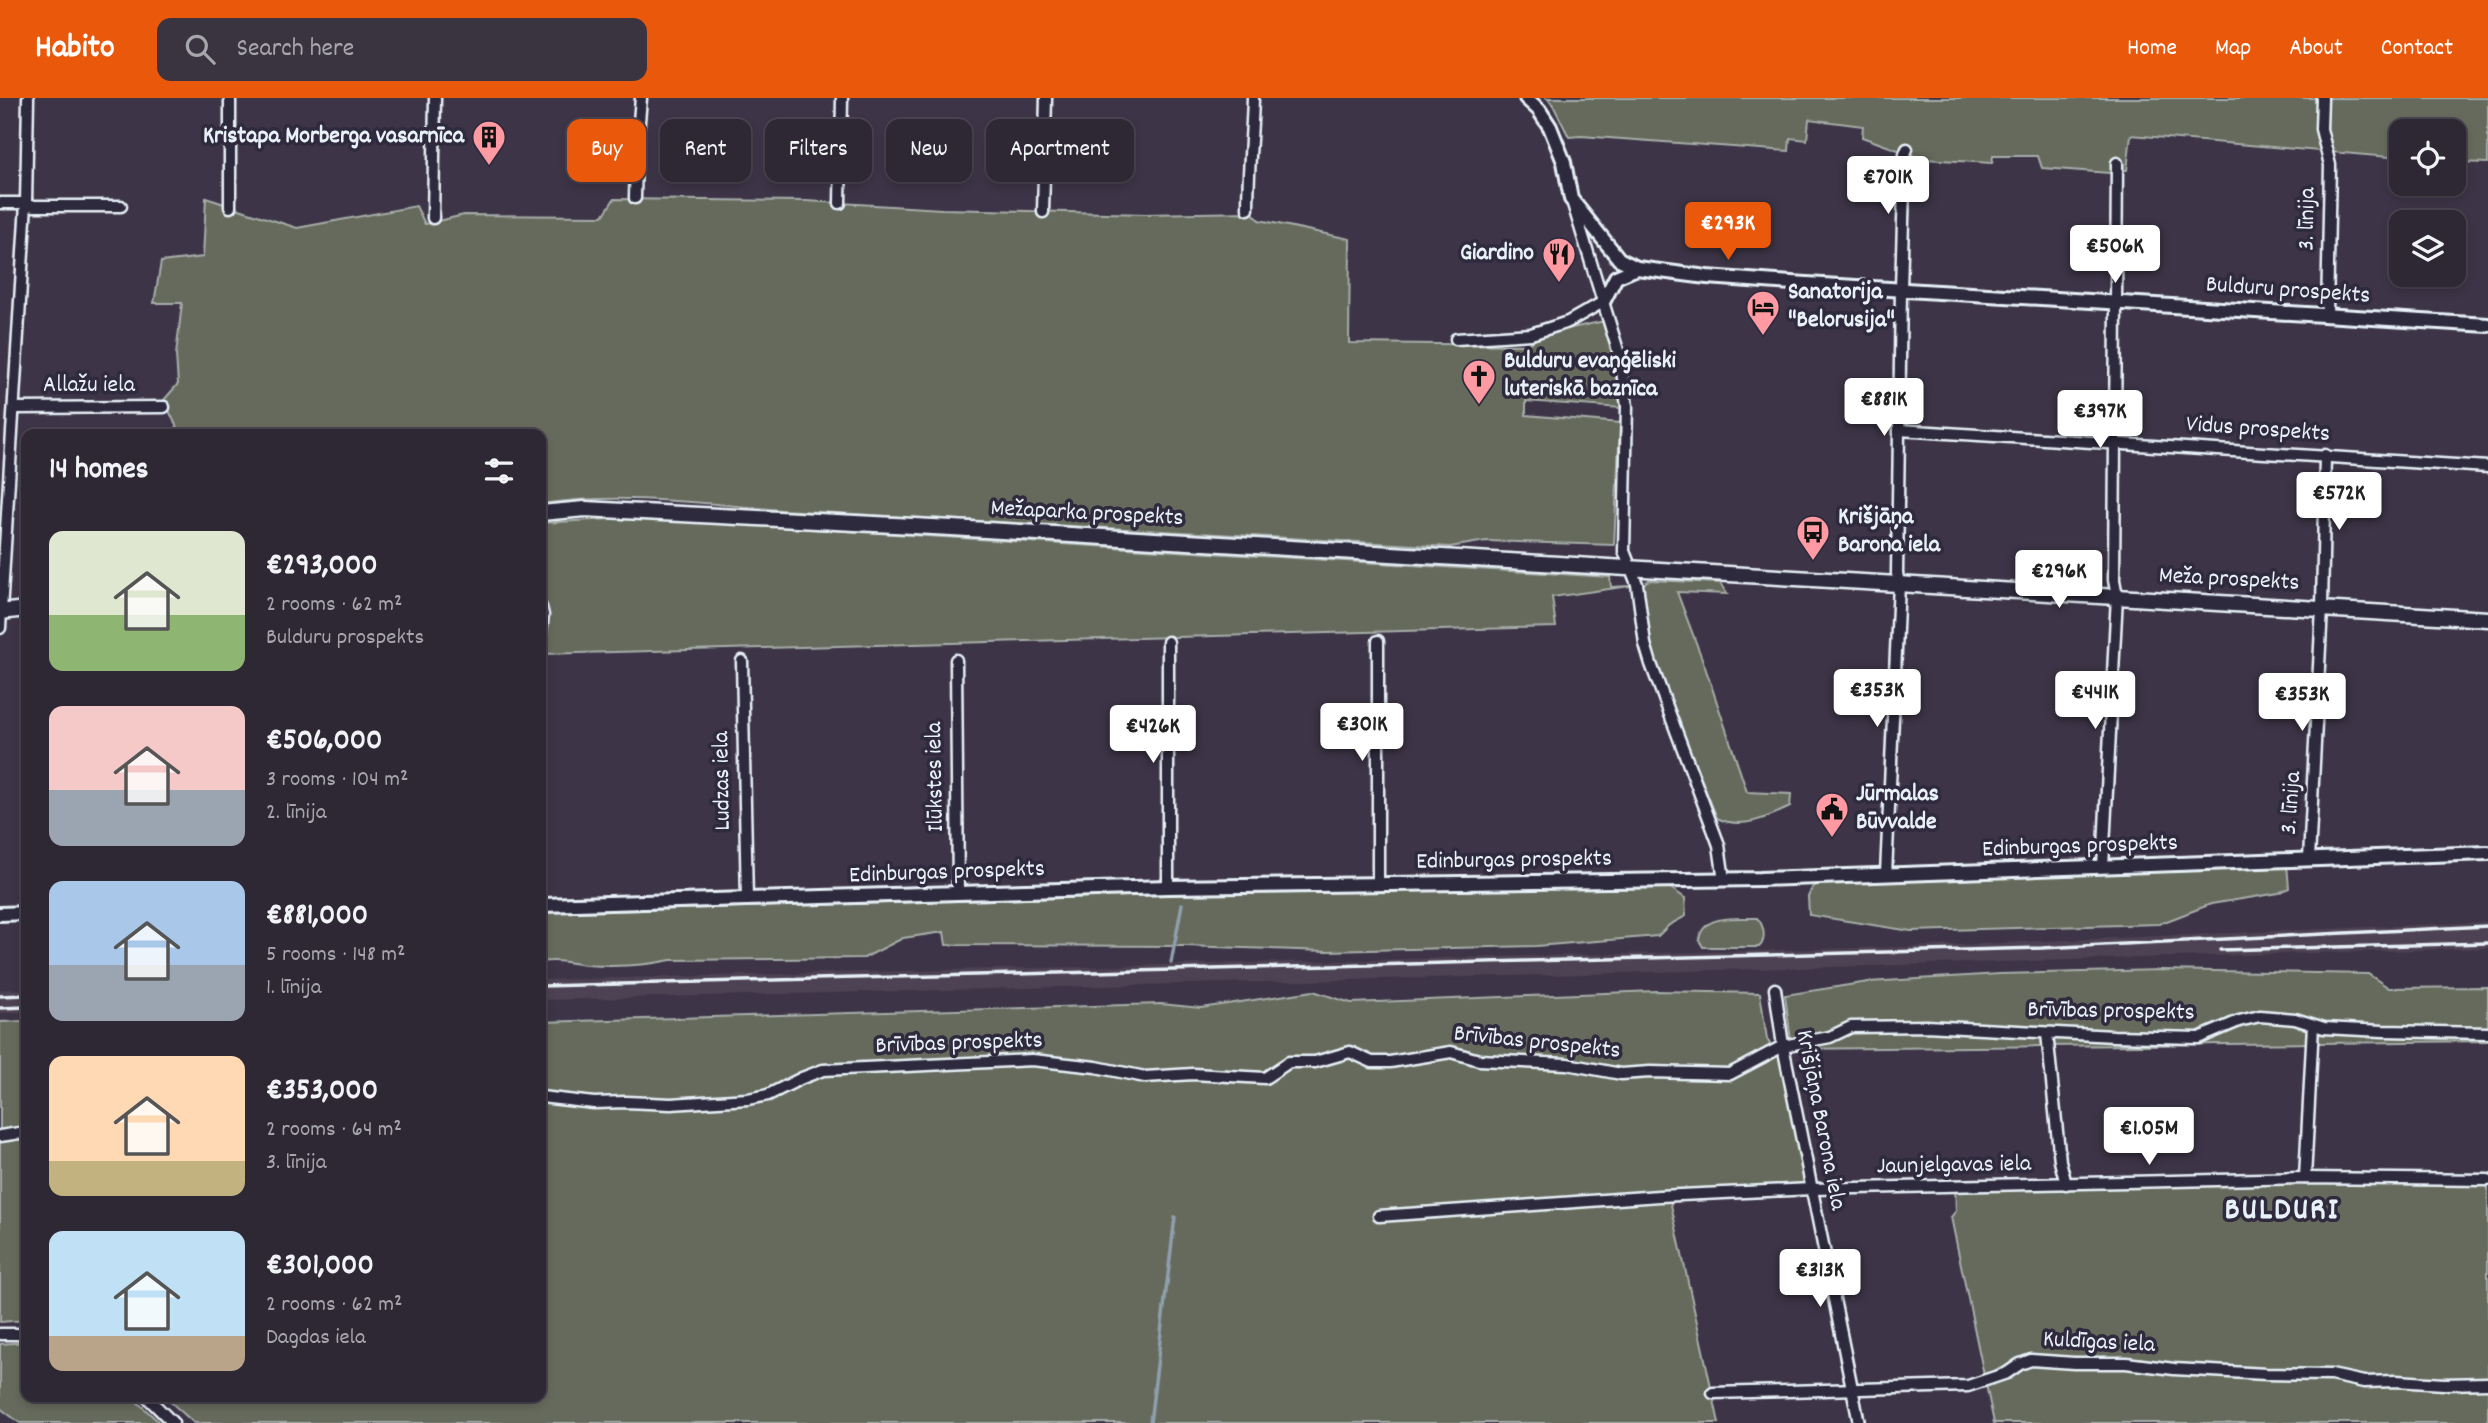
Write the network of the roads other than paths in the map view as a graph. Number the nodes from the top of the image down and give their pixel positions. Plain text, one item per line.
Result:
1 (28, 98) edge
2 (230, 98) edge
3 (435, 98) edge
4 (641, 98) edge
5 (842, 98) edge
6 (1046, 98) edge
7 (1253, 98) edge
8 (1526, 98) edge
9 (2322, 98) edge
10 (1908, 149) dead end
11 (2117, 163) dead end
12 (635, 198) dead end
13 (1571, 199) junction
14 (0, 203) edge
15 (26, 203) junction
16 (840, 203) dead end
17 (121, 205) dead end
18 (230, 208) dead end
19 (1248, 209) dead end
20 (1043, 212) dead end
21 (433, 218) dead end
22 (1637, 268) junction
23 (1901, 289) junction
24 (1603, 302) junction
25 (2116, 302) junction
26 (2327, 315) junction
27 (2488, 325) edge
28 (1456, 339) dead end
29 (164, 407) dead end
30 (14, 408) junction
31 (1899, 430) junction
32 (2115, 442) junction
33 (2325, 455) junction
34 (2488, 467) edge
35 (546, 513) edge
36 (1631, 569) junction
37 (1899, 584) junction
38 (2117, 596) junction
39 (2322, 608) junction
40 (21, 610) edge
41 (1, 612) edge
42 (2488, 619) edge
43 (0, 628) edge
44 (1378, 641) dead end
45 (1168, 642) dead end
46 (956, 660) dead end
47 (742, 661) dead end
48 (2488, 853) edge
49 (2309, 859) junction
50 (2103, 867) junction
51 (1886, 874) junction
52 (1724, 880) junction
53 (1378, 884) junction
54 (1168, 887) junction
55 (958, 894) junction
56 (747, 900) junction
57 (546, 905) edge
58 (21, 913) edge
59 (0, 914) edge
60 (1775, 989) dead end
61 (2313, 1026) junction
62 (2047, 1033) junction
63 (2488, 1033) edge
64 (1783, 1046) junction
65 (546, 1098) edge
66 (21, 1133) edge
67 (0, 1136) edge
68 (2305, 1178) junction
69 (2488, 1180) edge
70 (2066, 1184) junction
71 (1812, 1189) junction
72 (1379, 1216) dead end
73 (0, 1334) edge
74 (21, 1334) edge
75 (2488, 1383) edge
76 (1852, 1390) junction
77 (1713, 1393) dead end
78 (152, 1402) edge
79 (173, 1423) edge
80 (1859, 1423) edge

1 - 15 street
2 - 18 street
3 - 21 street
4 - 12 street
5 - 16 street
6 - 20 street
7 - 19 street
8 - 13 street
9 - 26 street, 3. līnija
10 - 23 street
11 - 25 street
13 - 22 street, Bulduru prospekts
13 - 24 street
14 - 15 street
15 - 17 street
15 - 30 street
22 - 23 street, Bulduru prospekts
22 - 24 street
23 - 25 street, Bulduru prospekts
23 - 31 street
24 - 28 street
24 - 36 street
25 - 26 street, Bulduru prospekts
25 - 32 street
26 - 27 street, Bulduru prospekts
29 - 30 street, Allažu iela
30 - 41 street
31 - 32 street, Vidus prospekts
31 - 37 street
32 - 33 street, Vidus prospekts
32 - 38 street
33 - 34 street, Vidus prospekts
33 - 39 street, 3. līnija
35 - 36 main road, Mežaparka prospekts
36 - 37 main road, Meža prospekts
36 - 52 street
37 - 38 main road, Meža prospekts
37 - 51 street
38 - 39 main road, Meža prospekts
38 - 50 street
39 - 42 main road, Meža prospekts
39 - 49 street, 3. līnija
40 - 41 main road
41 - 43 street
44 - 53 street
45 - 54 street
46 - 55 street, Ilūkstes iela
47 - 56 street, Ludzas iela
48 - 49 street, Edinburgas prospekts
49 - 50 street, Edinburgas prospekts
50 - 51 street, Edinburgas prospekts
51 - 52 street, Edinburgas prospekts
52 - 53 street, Edinburgas prospekts
53 - 54 street, Edinburgas prospekts
54 - 55 street, Edinburgas prospekts
55 - 56 street, Edinburgas prospekts
56 - 57 street, Edinburgas prospekts
58 - 59 street
60 - 64 street, Krišjāņa Barona iela
61 - 62 street, Brīvības prospekts
61 - 63 street, Brīvības prospekts
61 - 68 street
62 - 64 street, Brīvības prospekts
62 - 70 street
64 - 65 street, Brīvības prospekts
64 - 71 street, Krišjāņa Barona iela
66 - 67 street
68 - 69 street, Jaunjelgavas iela
68 - 70 street, Jaunjelgavas iela
70 - 71 street, Jaunjelgavas iela
71 - 72 street, Jaunjelgavas iela
71 - 76 street, Krišjāņa Barona iela
73 - 74 street
75 - 76 street, Kuldīgas iela
76 - 77 street, Kuldīgas iela
76 - 80 street, Krišjāņa Barona iela
78 - 79 street

